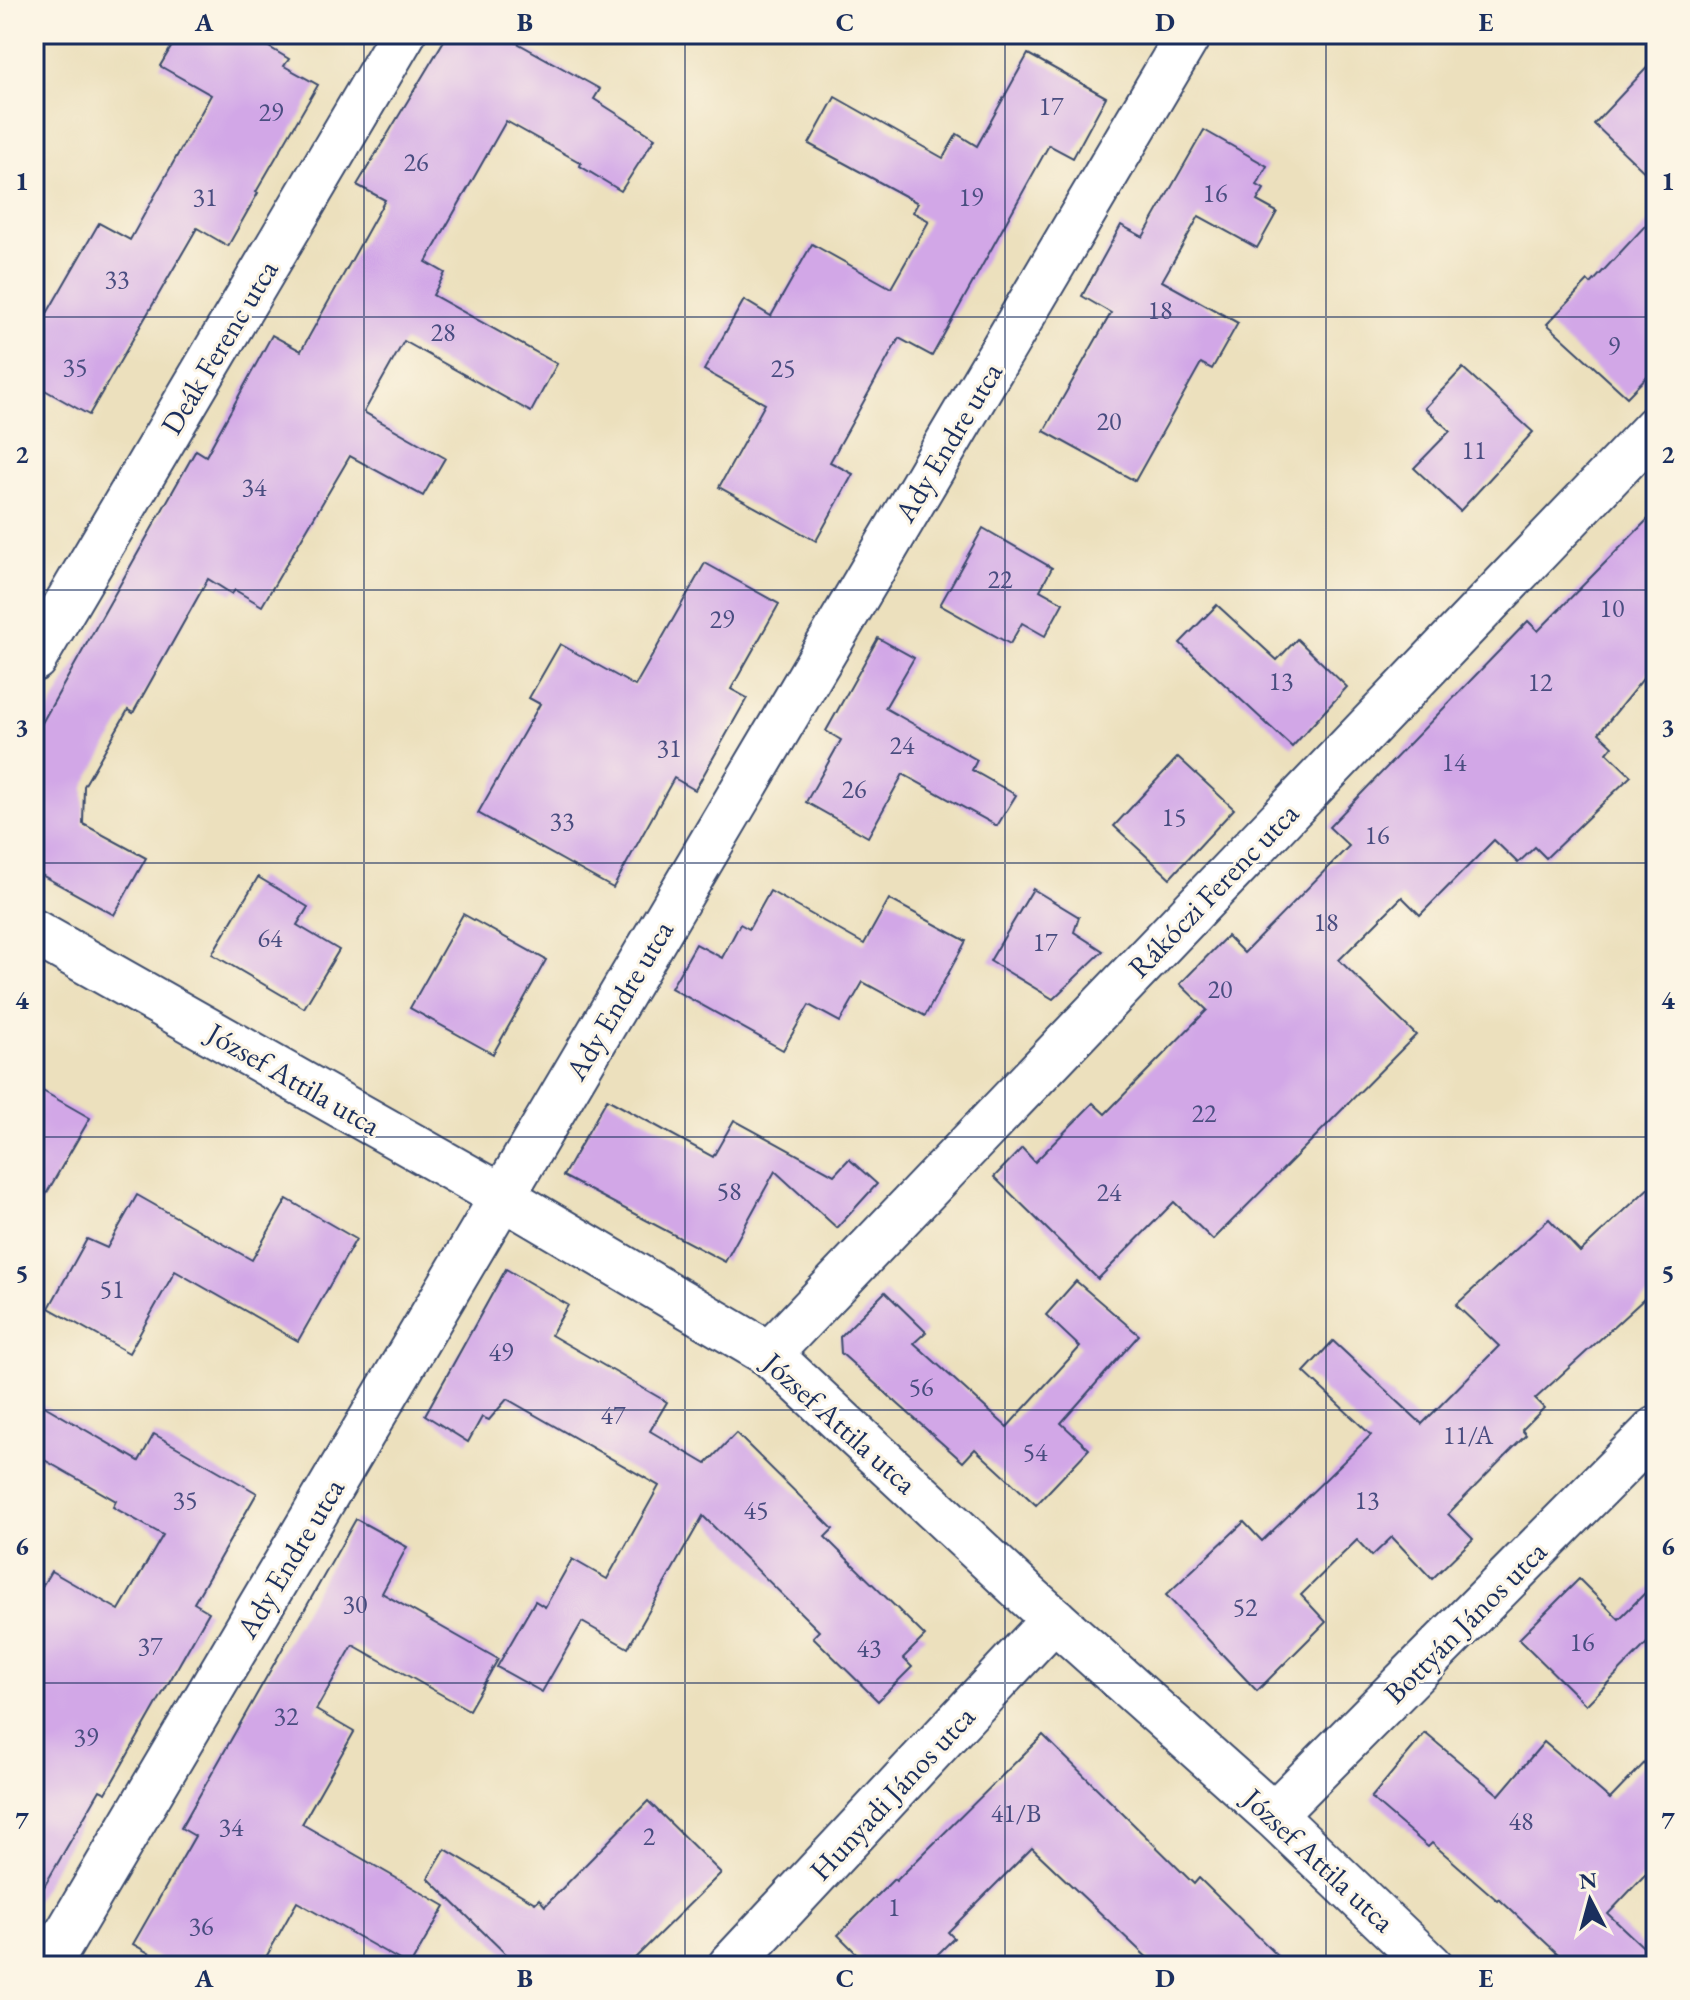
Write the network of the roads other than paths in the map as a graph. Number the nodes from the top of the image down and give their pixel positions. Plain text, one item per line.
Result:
1 (403, 34) edge
2 (1189, 34) edge
3 (1656, 427) edge
4 (34, 659) edge
5 (34, 932) edge
6 (503, 1197) junction
7 (769, 1354) junction
8 (1656, 1429) edge
9 (1054, 1619) junction
10 (1273, 1815) junction
11 (48, 1966) edge
12 (730, 1966) edge
13 (1431, 1966) edge

1 - 4 street, Deák Ferenc utca
2 - 6 street, Ady Endre utca
3 - 7 street, Rákóczi Ferenc utca
5 - 6 street, József Attila utca
6 - 7 street, József Attila utca
6 - 11 street, Ady Endre utca
7 - 9 street, József Attila utca
8 - 10 street, Bottyán János utca
9 - 10 street, József Attila utca
9 - 12 street, Hunyadi János utca
10 - 13 street, József Attila utca

